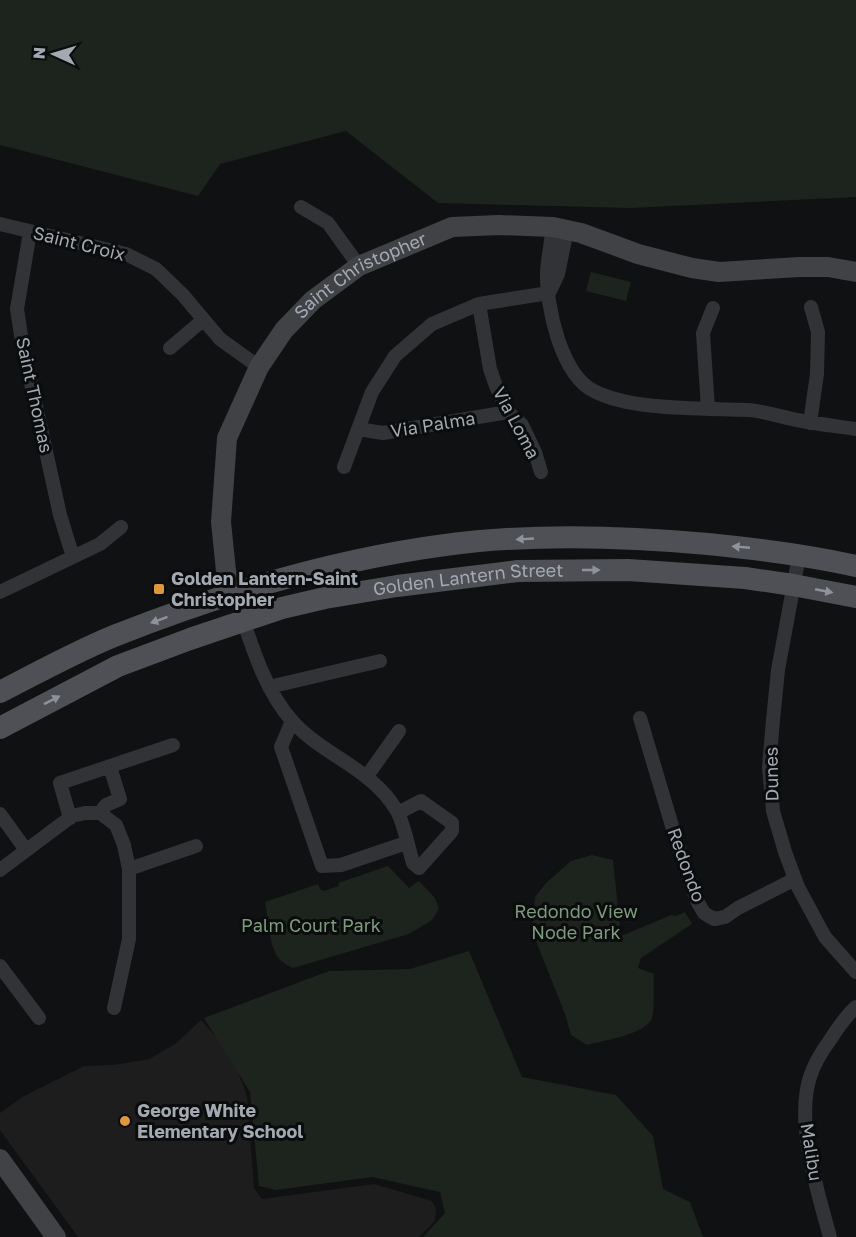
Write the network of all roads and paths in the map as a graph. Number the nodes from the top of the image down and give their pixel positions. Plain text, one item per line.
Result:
1 (302, 207) dead end
2 (0, 224) edge
3 (560, 228) junction
4 (30, 232) junction
5 (359, 266) junction
6 (856, 272) edge
7 (549, 293) junction
8 (479, 304) junction
9 (811, 307) dead end
10 (713, 308) dead end
11 (203, 320) junction
12 (170, 348) dead end
13 (259, 367) junction
14 (708, 409) junction
15 (508, 412) junction
16 (810, 423) junction
17 (358, 429) junction
18 (856, 429) edge
19 (344, 467) dead end
20 (541, 472) dead end
21 (121, 527) dead end
22 (799, 555) junction
23 (73, 557) junction
24 (856, 566) edge
25 (793, 585) junction
26 (0, 592) edge
27 (234, 593) junction
28 (856, 597) edge
29 (243, 620) junction
30 (380, 662) dead end
31 (269, 687) junction
32 (0, 692) edge
33 (640, 718) dead end
34 (292, 721) junction
35 (0, 728) edge
36 (399, 731) dead end
37 (173, 745) dead end
38 (110, 767) junction
39 (367, 776) junction
40 (100, 813) junction
41 (398, 813) junction
42 (0, 814) edge
43 (70, 818) junction
44 (406, 843) junction
45 (196, 846) dead end
46 (27, 850) junction
47 (129, 869) junction
48 (0, 870) edge
49 (795, 879) junction
50 (0, 966) edge
51 (856, 972) edge
52 (856, 1007) edge
53 (114, 1008) dead end
54 (39, 1018) dead end
55 (0, 1159) edge
56 (56, 1237) edge
57 (830, 1237) edge

1 - 5 street
2 - 4 street, Saint Croix
3 - 5 street, Saint Christopher
3 - 6 street, Saint Christopher
3 - 7 street
4 - 11 street, Saint Croix
4 - 23 street, Saint Thomas
5 - 13 street, Saint Christopher
7 - 8 street
7 - 14 street
8 - 15 street, Via Loma
8 - 17 street
9 - 16 street
10 - 14 street
11 - 12 street
11 - 13 street, Saint Croix
13 - 27 street, Saint Christopher
14 - 16 street
15 - 17 street, Via Palma
15 - 20 street, Via Loma
16 - 18 street
17 - 19 street
21 - 23 street
22 - 24 main road, Golden Lantern Street
22 - 25 street, Dunes
22 -> 27 main road, Golden Lantern Street
23 - 26 street
25 -> 28 main road, Golden Lantern Street
29 -> 25 main road, Golden Lantern Street
25 - 49 street, Dunes
27 - 29 street, Saint Christopher
27 -> 32 main road, Golden Lantern Street
29 - 31 street, Saint Christopher
35 -> 29 main road, Golden Lantern Street
30 - 31 street
31 - 34 street, Saint Christopher
33 - 49 street, Redondo
34 - 39 street, Saint Christopher
34 - 44 street
36 - 39 street
37 - 38 street
38 - 40 street
38 - 43 street
39 - 41 street, Saint Christopher
40 - 43 street
40 - 47 street
41 - 44 street
41 - 44 street
42 - 46 street
43 - 46 street
45 - 47 street
46 - 48 street
47 - 53 street
49 - 51 street, Dunes
50 - 54 street
52 - 57 street, Malibu
55 - 56 street

